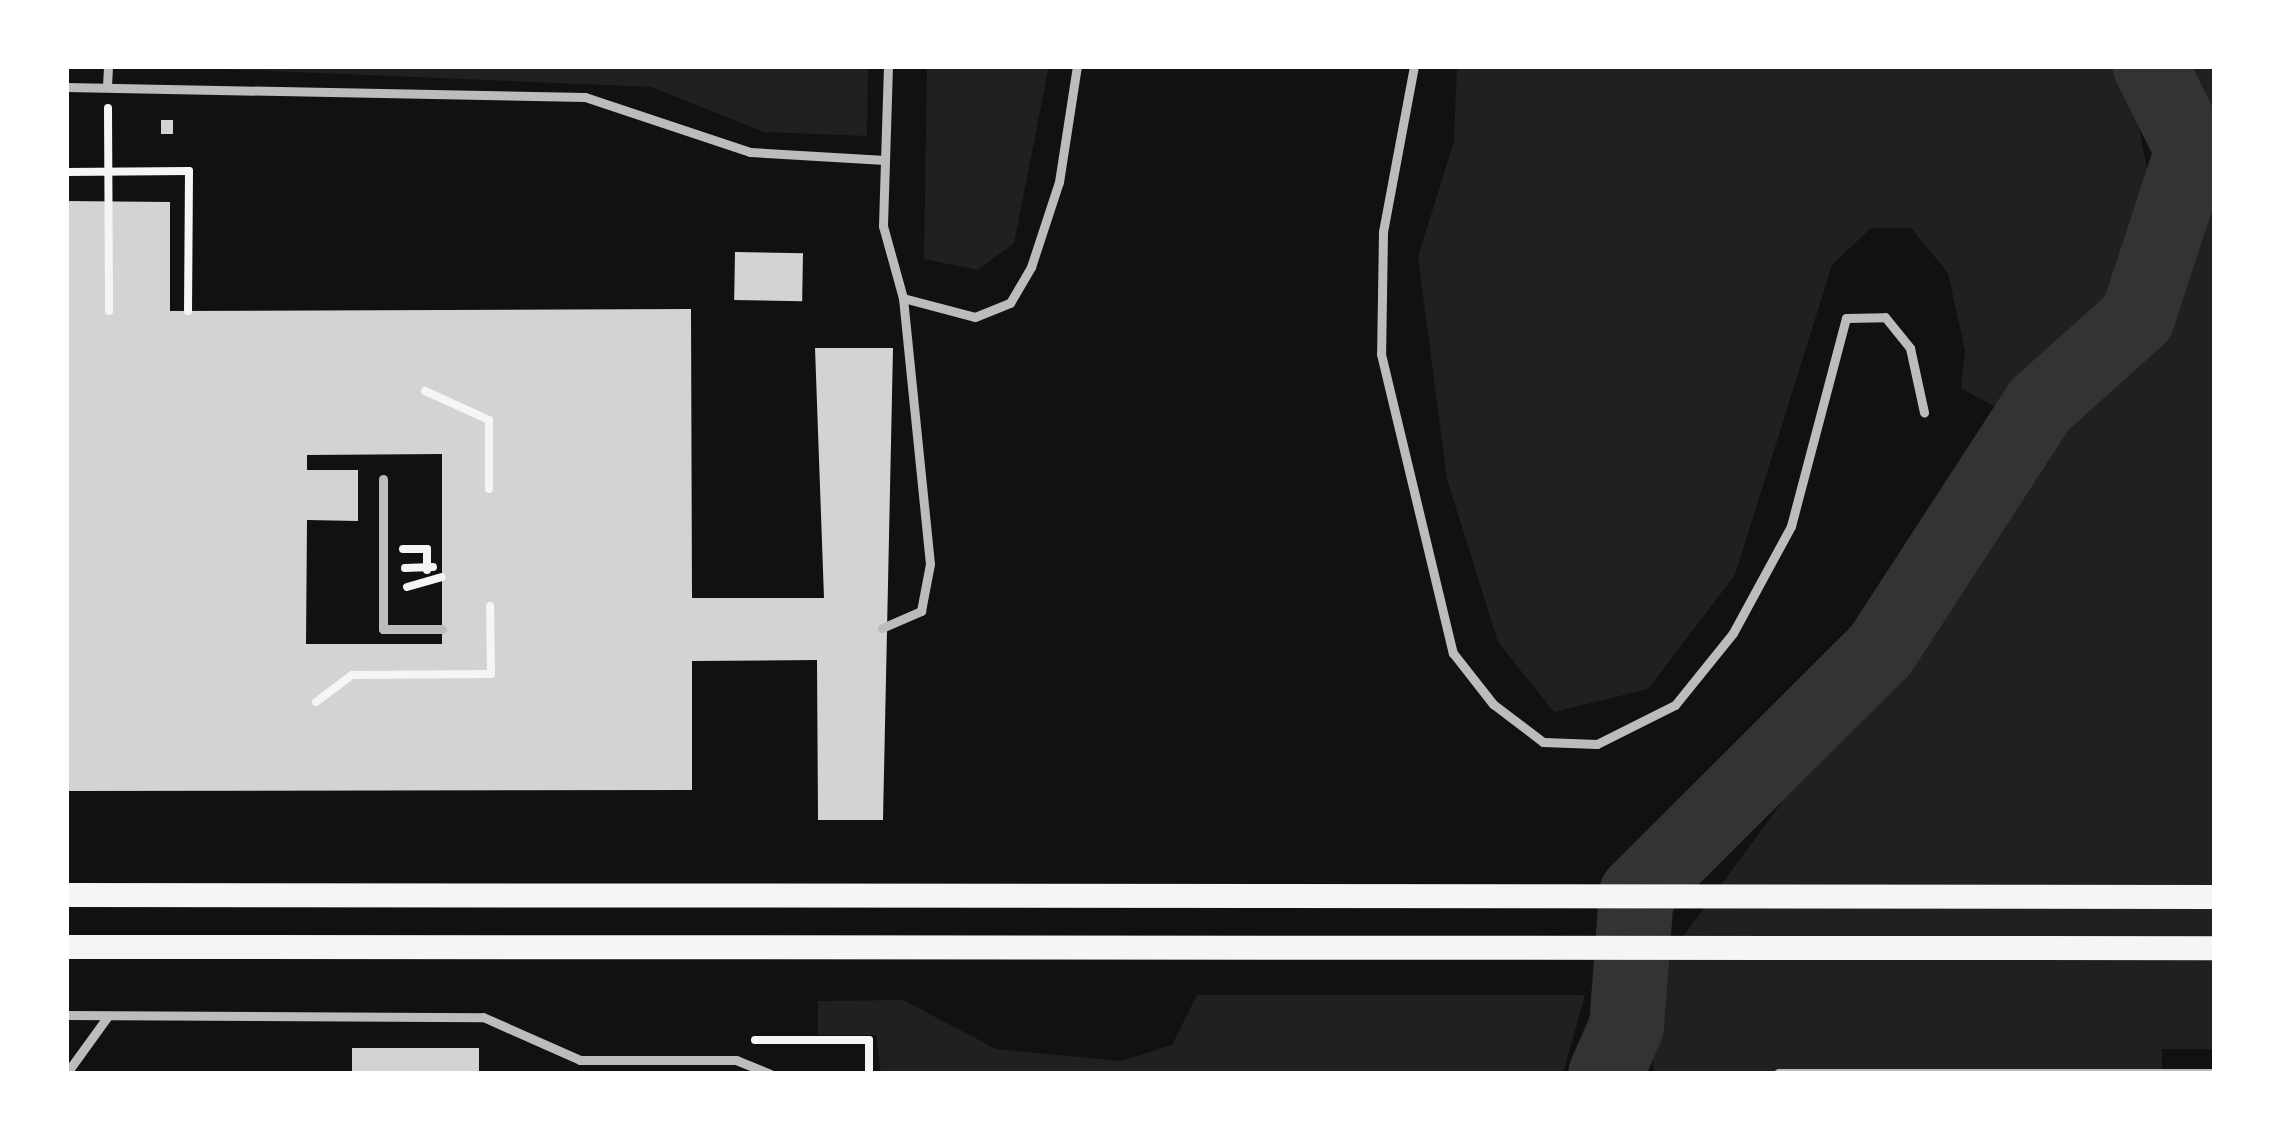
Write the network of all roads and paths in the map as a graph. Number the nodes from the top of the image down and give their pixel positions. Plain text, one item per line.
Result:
1 (108, 66) edge
2 (888, 66) edge
3 (1078, 66) edge
4 (1414, 66) edge
5 (107, 86) junction
6 (66, 87) edge
7 (108, 126) dead end
8 (885, 160) junction
9 (66, 172) edge
10 (108, 172) junction
11 (903, 298) junction
12 (110, 310) dead end
13 (188, 310) dead end
14 (425, 391) dead end
15 (1924, 412) dead end
16 (383, 479) dead end
17 (489, 489) dead end
18 (433, 567) dead end
19 (454, 583) dead end
20 (490, 606) dead end
21 (882, 628) dead end
22 (442, 629) dead end
23 (316, 702) dead end
24 (66, 896) edge
25 (2215, 897) edge
26 (66, 947) edge
27 (2215, 948) edge
28 (66, 1015) edge
29 (109, 1015) junction
30 (736, 1040) dead end
31 (67, 1074) edge
32 (770, 1074) edge
33 (869, 1074) edge
34 (1779, 1074) edge
35 (2162, 1074) edge
36 (2215, 1074) edge

1 - 5 lane
2 - 8 lane
3 - 11 lane
4 - 15 lane
5 - 6 lane
5 - 8 lane
7 - 10 path
8 - 11 lane
9 - 10 path
10 - 12 path
10 - 13 path
11 - 21 lane
14 - 17 path
16 - 22 lane
18 - 19 path
20 - 23 path
24 - 25 main road
26 - 27 main road
28 - 29 lane
29 - 31 lane
29 - 32 lane
30 - 33 path
34 - 35 street
35 - 36 street

